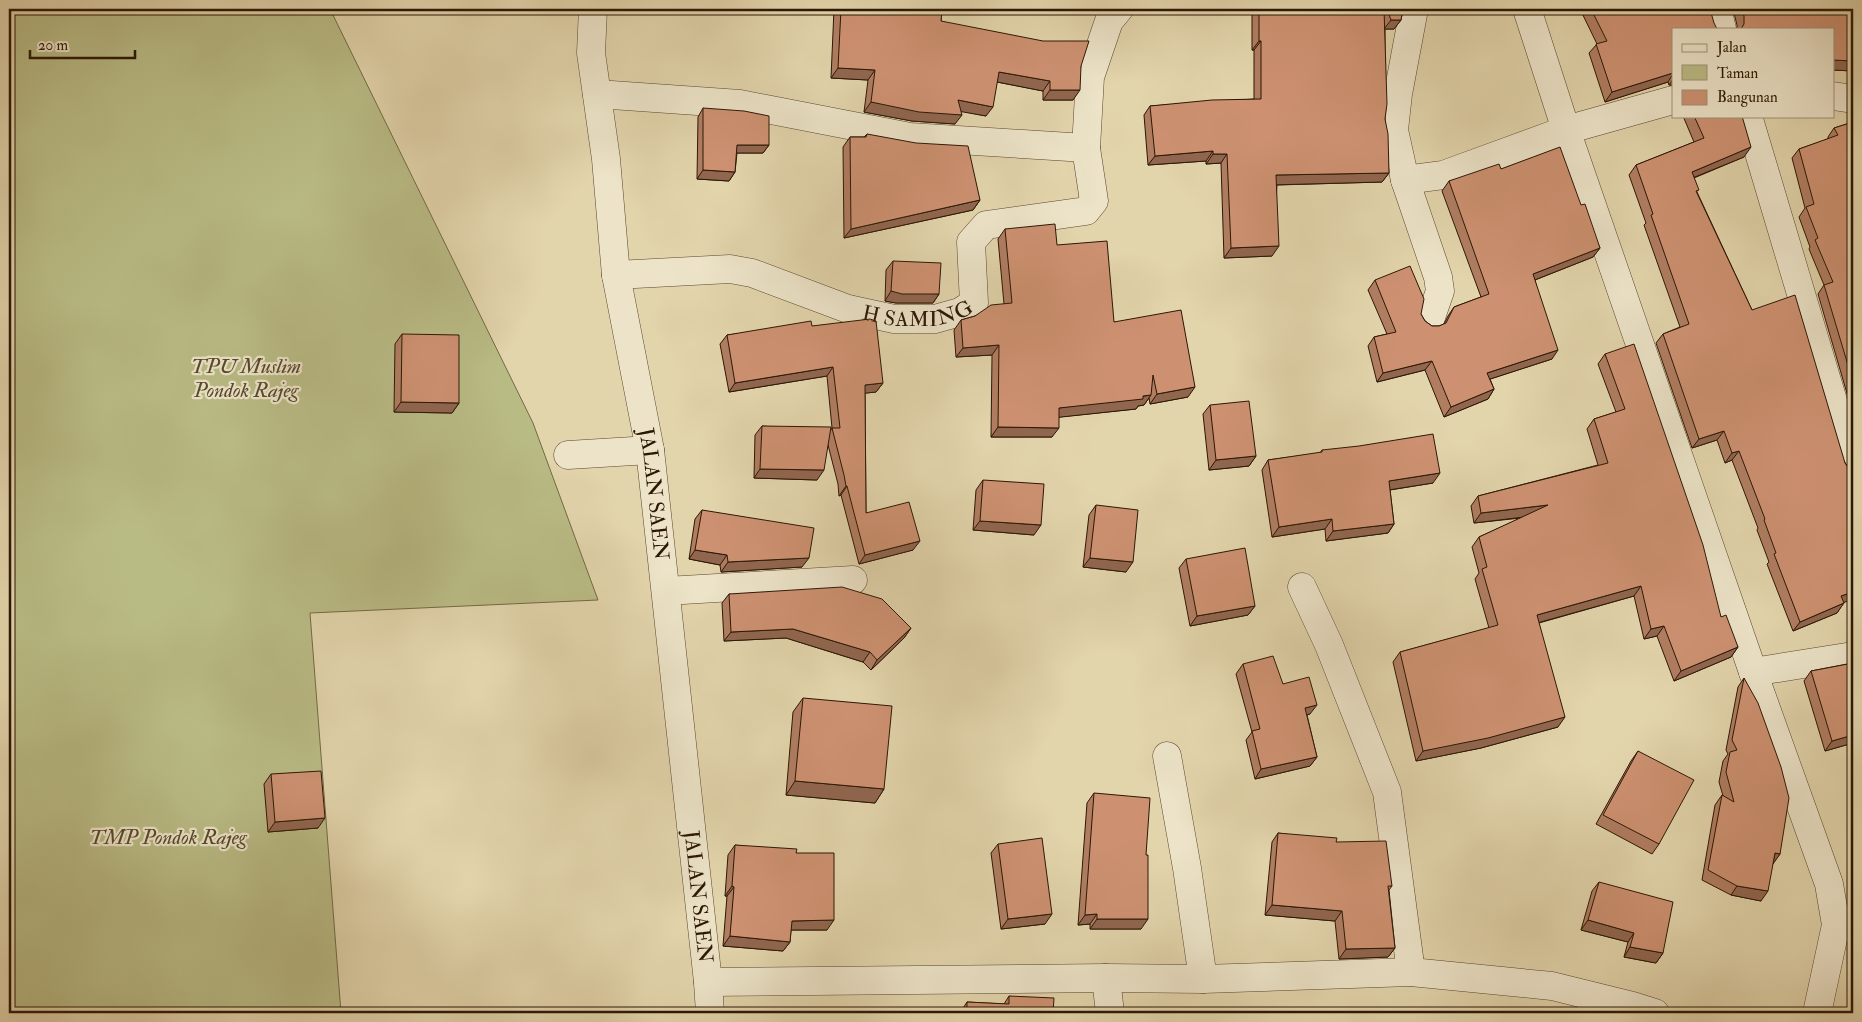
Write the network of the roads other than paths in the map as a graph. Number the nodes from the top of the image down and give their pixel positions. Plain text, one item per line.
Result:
1 (593, 9) edge
2 (1119, 9) edge
3 (1414, 9) edge
4 (1527, 9) edge
5 (1717, 9) edge
6 (1722, 28) edge
7 (597, 94) junction
8 (1834, 96) edge
9 (1853, 99) edge
10 (1672, 100) edge
11 (1749, 118) edge
12 (1566, 130) junction
13 (1086, 148) junction
14 (1405, 180) junction
15 (616, 275) junction
16 (1430, 320) dead end
17 (645, 450) junction
18 (572, 454) dead end
19 (1853, 468) edge
20 (853, 580) dead end
21 (1302, 587) dead end
22 (666, 591) junction
23 (1853, 656) edge
24 (1753, 672) junction
25 (1167, 756) dead end
26 (1411, 972) junction
27 (1106, 978) junction
28 (1202, 979) junction
29 (708, 982) junction
30 (710, 1013) edge
31 (1110, 1013) edge
32 (1655, 1013) edge
33 (1817, 1013) edge

1 - 7 street, JALAN SAEN
2 - 13 street, H SAMING
3 - 14 street
4 - 12 street
5 - 6 street
7 - 13 street
7 - 15 street, JALAN SAEN
8 - 9 street
10 - 12 street
11 - 19 street
12 - 14 street
12 - 24 street
13 - 15 street, H SAMING
14 - 16 street
15 - 17 street, JALAN SAEN
17 - 18 street
17 - 22 street, JALAN SAEN
20 - 22 street
21 - 26 street
22 - 29 street, JALAN SAEN
23 - 24 street
24 - 33 street
25 - 28 street
26 - 28 street
26 - 32 street
27 - 28 street
27 - 29 street
27 - 31 street
29 - 30 street, JALAN SAEN

